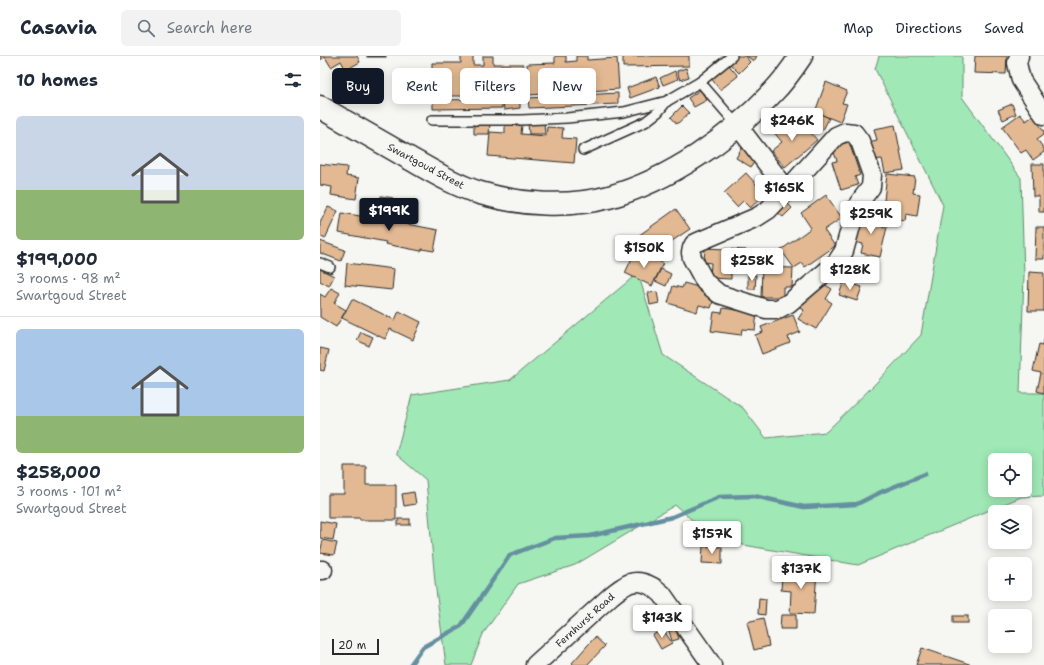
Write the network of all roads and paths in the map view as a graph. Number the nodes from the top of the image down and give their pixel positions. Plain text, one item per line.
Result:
1 (732, 56) edge
2 (801, 56) edge
3 (1019, 56) edge
4 (700, 82) junction
5 (667, 101) junction
6 (320, 107) edge
7 (1044, 115) edge
8 (432, 120) dead end
9 (738, 126) junction
10 (583, 150) dead end
11 (787, 190) junction
12 (320, 263) edge
13 (330, 267) dead end
14 (535, 665) edge
15 (712, 665) edge

1 - 4 lane
2 - 9 street, Swartgoud Street
3 - 7 street
4 - 5 lane
4 - 9 lane
5 - 8 lane
5 - 10 lane
6 - 9 street, Swartgoud Street
9 - 11 street
11 - 11 street
12 - 13 lane
14 - 15 street, Fernhurst Road

